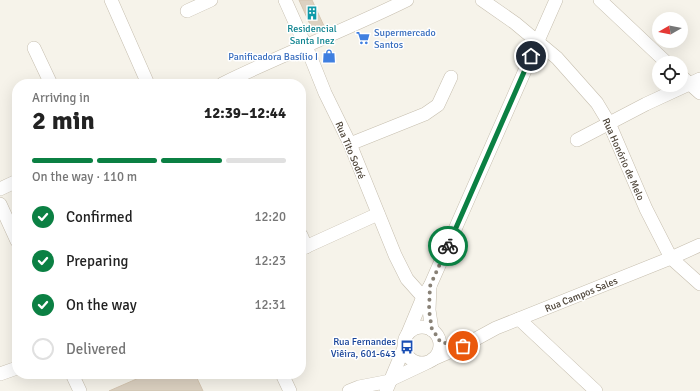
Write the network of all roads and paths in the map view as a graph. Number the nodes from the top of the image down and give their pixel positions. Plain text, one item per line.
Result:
1 (111, 0) edge
2 (211, 0) edge
3 (285, 0) edge
4 (407, 0) edge
5 (482, 0) edge
6 (556, 0) edge
7 (600, 0) edge
8 (187, 11) dead end
9 (537, 42) junction
10 (306, 45) junction
11 (34, 48) dead end
12 (660, 56) edge
13 (451, 77) dead end
14 (49, 79) edge
15 (146, 79) edge
16 (233, 79) edge
17 (690, 80) edge
18 (700, 93) edge
19 (609, 123) junction
20 (577, 140) dead end
21 (350, 144) junction
22 (12, 183) edge
23 (0, 189) edge
24 (0, 204) edge
25 (378, 214) junction
26 (12, 230) edge
27 (700, 245) edge
28 (306, 247) edge
29 (671, 258) junction
30 (700, 284) edge
31 (430, 286) junction
32 (422, 297) junction
33 (519, 319) junction
34 (432, 330) junction
35 (408, 333) junction
36 (440, 342) junction
37 (463, 346) junction
38 (404, 348) junction
39 (430, 361) junction
40 (12, 370) edge
41 (0, 374) edge
42 (74, 379) edge
43 (284, 379) edge
44 (389, 384) edge
45 (80, 391) edge
46 (290, 391) edge
47 (349, 391) edge
48 (596, 391) edge

1 - 15 street
2 - 8 street
3 - 10 street, Rua Tito Sodré
4 - 10 street
5 - 9 street, Rua Honório de Melo
6 - 9 street
7 - 12 street
9 - 19 street, Rua Honório de Melo
9 - 31 street
10 - 16 street
10 - 21 street, Rua Tito Sodré
11 - 14 street
13 - 21 street
17 - 18 street
17 - 19 street
19 - 20 street
19 - 29 street, Rua Honório de Melo
21 - 25 street, Rua Tito Sodré
22 - 23 street
24 - 26 street
25 - 28 street
25 - 32 street, Rua Tito Sodré
27 - 29 street, Rua Campos Sales
29 - 30 street, Rua Honório de Melo
29 - 33 street, Rua Campos Sales
31 - 32 street
31 - 34 street
32 - 35 street
33 - 37 street, Rua Campos Sales
33 - 48 street
34 - 35 street
34 - 36 street
35 - 38 street
36 - 37 street
36 - 39 street
37 - 39 street, Rua Campos Sales
38 - 39 street
38 - 44 street
39 - 44 street, Rua Campos Sales
40 - 41 street
42 - 45 street
43 - 46 street
44 - 47 street, Rua Campos Sales

